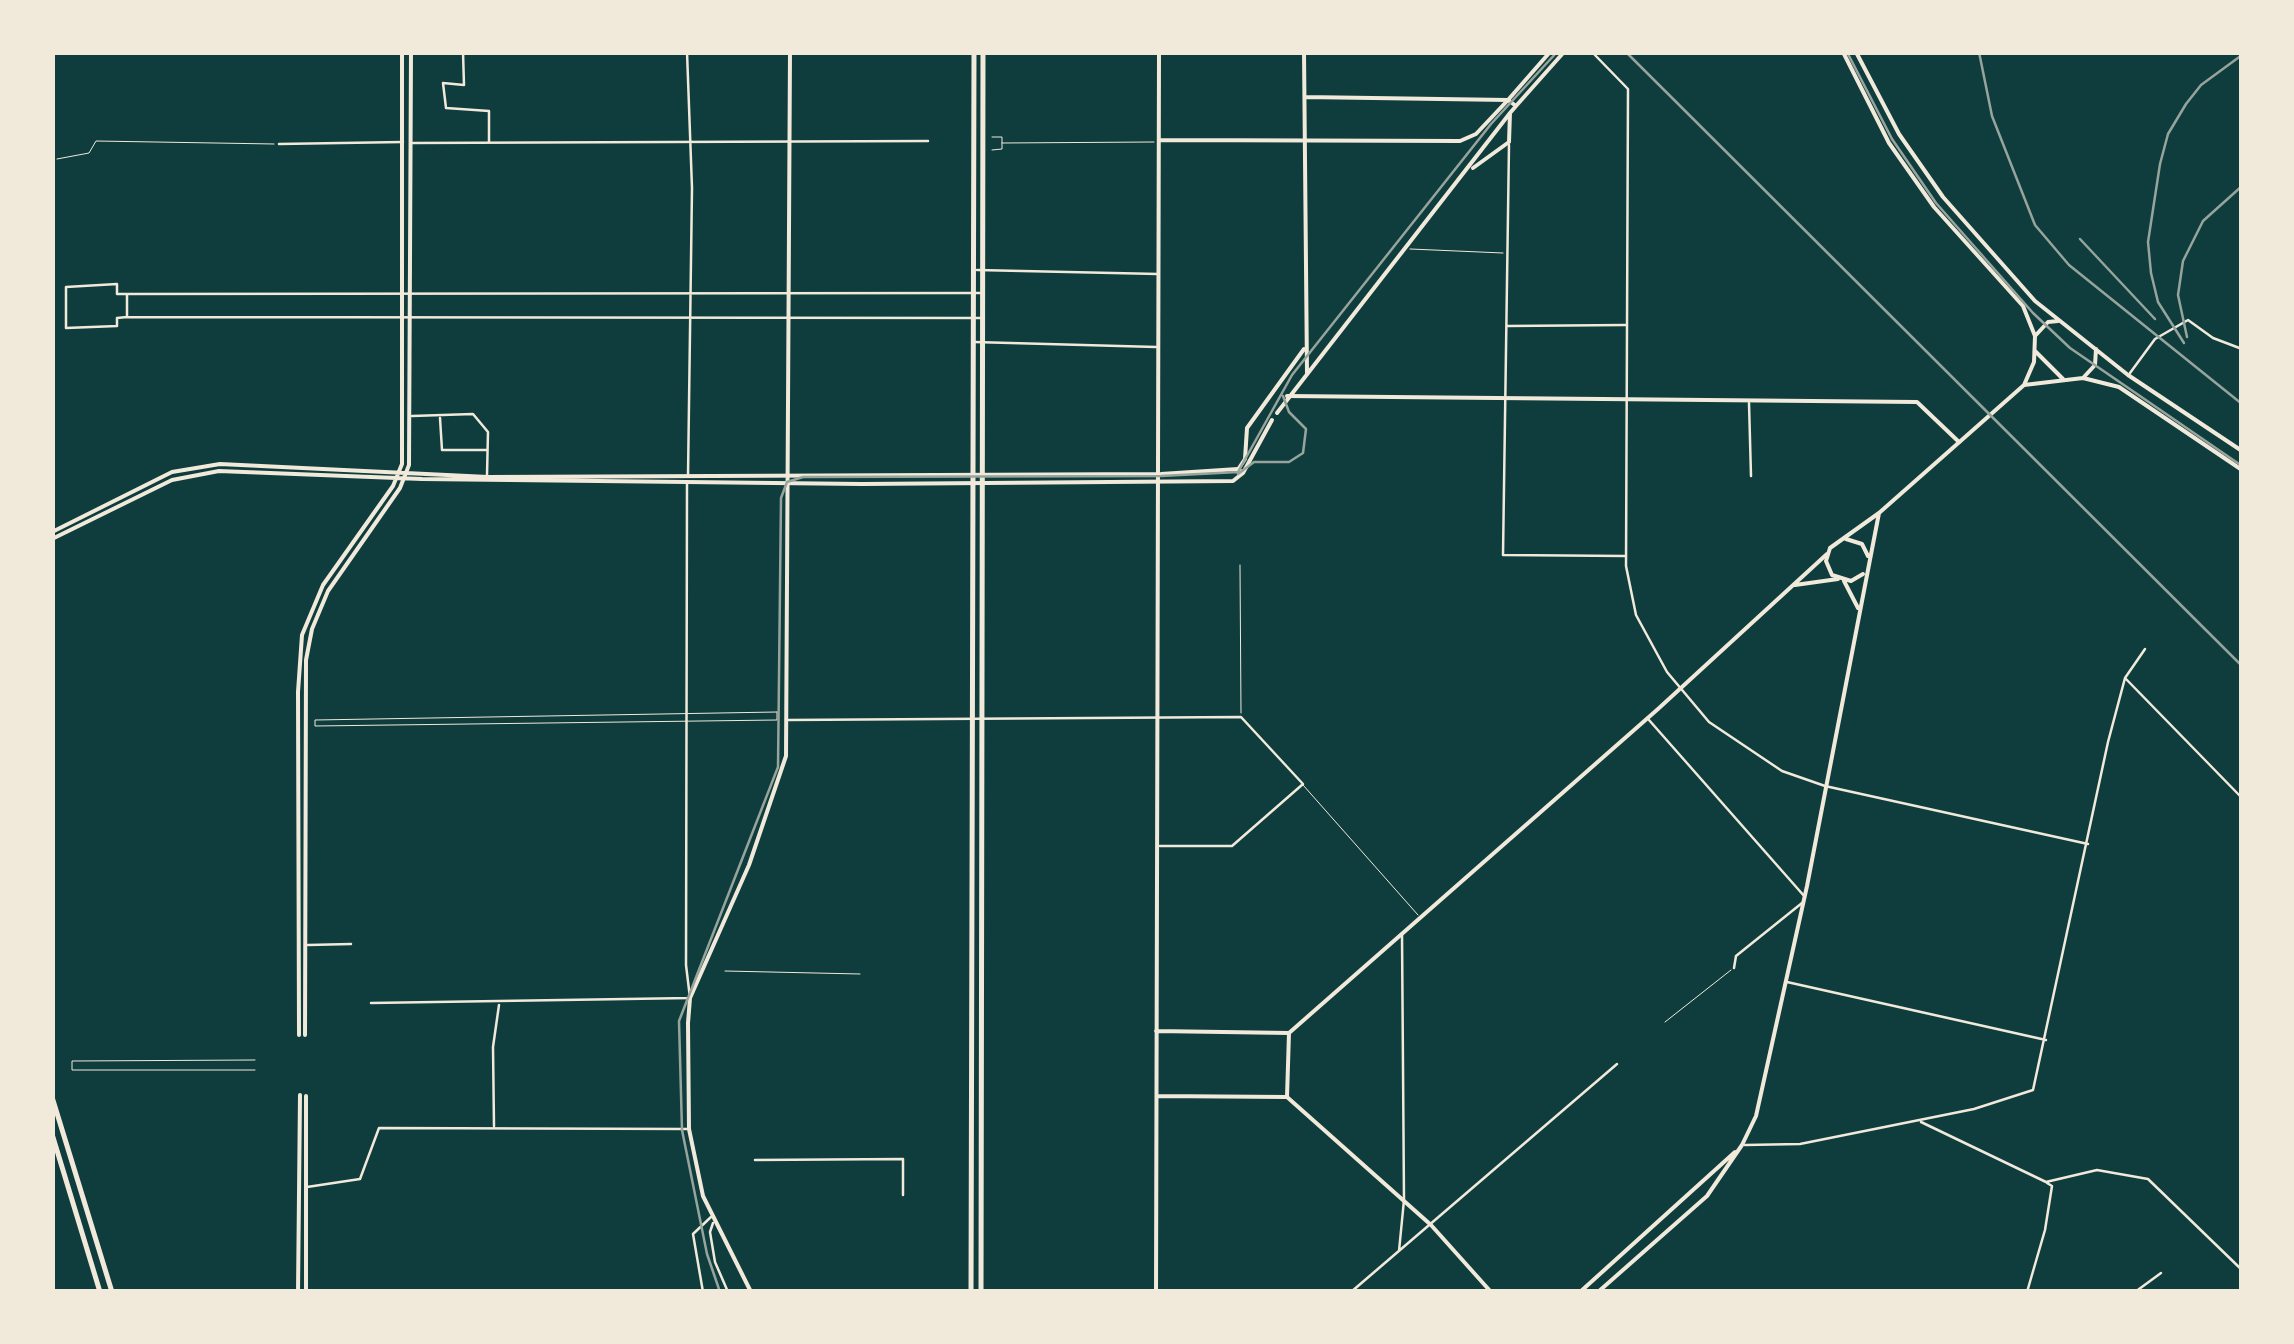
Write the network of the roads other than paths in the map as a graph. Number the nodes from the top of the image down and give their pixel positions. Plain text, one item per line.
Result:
1 (402, 52) edge
2 (410, 52) edge
3 (476, 52) edge
4 (687, 52) edge
5 (790, 52) edge
6 (974, 52) edge
7 (983, 52) edge
8 (1159, 52) edge
9 (1304, 52) edge
10 (1550, 52) edge
11 (1564, 52) edge
12 (1592, 52) edge
13 (1842, 52) edge
14 (1856, 52) edge
15 (463, 53) edge
16 (1305, 97) junction
17 (1508, 100) junction
18 (1516, 106) junction
19 (1510, 114) junction
20 (992, 137) dead end
21 (928, 141) dead end
22 (1160, 141) junction
23 (402, 142) junction
24 (688, 142) junction
25 (790, 142) junction
26 (1304, 142) junction
27 (1510, 142) junction
28 (410, 143) junction
29 (490, 143) junction
30 (1002, 143) junction
31 (277, 144) joint
32 (992, 150) dead end
33 (57, 158) dead end
34 (1469, 171) junction
35 (1406, 249) junction
36 (1508, 253) junction
37 (973, 270) junction
38 (983, 270) junction
39 (1160, 274) junction
40 (973, 293) junction
41 (983, 293) junction
42 (127, 294) junction
43 (408, 295) junction
44 (790, 295) junction
45 (690, 296) junction
46 (127, 317) junction
47 (408, 317) junction
48 (973, 318) junction
49 (982, 318) junction
50 (2062, 320) junction
51 (689, 321) junction
52 (790, 321) junction
53 (1507, 326) junction
54 (1628, 326) junction
55 (2035, 336) junction
56 (973, 342) junction
57 (983, 342) junction
58 (1160, 347) junction
59 (2242, 349) edge
60 (1304, 350) junction
61 (2036, 350) junction
62 (2096, 350) junction
63 (1307, 372) junction
64 (2128, 374) junction
65 (2083, 378) junction
66 (2064, 379) junction
67 (2024, 385) junction
68 (1287, 396) junction
69 (1506, 398) junction
70 (1628, 399) junction
71 (1749, 400) junction
72 (1276, 413) dead end
73 (440, 415) junction
74 (410, 416) junction
75 (1272, 420) dead end
76 (1959, 442) junction
77 (488, 450) junction
78 (2242, 451) edge
79 (2242, 470) edge
80 (1241, 471) junction
81 (974, 473) junction
82 (982, 473) junction
83 (1160, 474) junction
84 (403, 475) junction
85 (1751, 476) dead end
86 (488, 477) junction
87 (688, 479) junction
88 (790, 479) junction
89 (973, 483) junction
90 (982, 484) junction
91 (1160, 484) junction
92 (1879, 513) junction
93 (52, 532) edge
94 (52, 539) edge
95 (1842, 539) junction
96 (1827, 554) junction
97 (1626, 556) junction
98 (1240, 565) dead end
99 (1868, 566) junction
100 (1841, 580) junction
101 (1795, 585) junction
102 (1858, 608) junction
103 (306, 621) junction
104 (314, 624) junction
105 (302, 635) junction
106 (310, 638) junction
107 (2145, 649) dead end
108 (2124, 678) junction
109 (1680, 690) junction
110 (777, 712) junction
111 (787, 712) junction
112 (1157, 714) junction
113 (686, 715) junction
114 (1241, 716) junction
115 (1648, 718) junction
116 (970, 719) junction
117 (979, 719) junction
118 (777, 720) junction
119 (786, 720) junction
120 (686, 721) junction
121 (1303, 784) junction
122 (1825, 786) junction
123 (2242, 798) edge
124 (2088, 844) junction
125 (1156, 846) junction
126 (1804, 900) junction
127 (1420, 918) junction
128 (1402, 934) junction
129 (351, 944) dead end
130 (305, 945) junction
131 (1734, 968) joint
132 (725, 971) dead end
133 (860, 974) dead end
134 (1786, 982) junction
135 (690, 998) junction
136 (372, 1003) dead end
137 (499, 1003) junction
138 (979, 1014) junction
139 (1665, 1022) dead end
140 (972, 1025) junction
141 (1156, 1031) junction
142 (1289, 1033) junction
143 (2046, 1040) junction
144 (255, 1060) dead end
145 (1617, 1064) dead end
146 (255, 1070) dead end
147 (1158, 1096) junction
148 (52, 1097) edge
149 (1287, 1097) junction
150 (52, 1115) edge
151 (60, 1121) junction
152 (1918, 1121) junction
153 (494, 1128) junction
154 (689, 1129) junction
155 (52, 1134) edge
156 (1742, 1145) junction
157 (755, 1160) dead end
158 (971, 1164) junction
159 (980, 1165) junction
160 (2046, 1182) junction
161 (299, 1186) junction
162 (306, 1187) junction
163 (903, 1195) dead end
164 (302, 1198) junction
165 (1404, 1200) junction
166 (713, 1220) junction
167 (1431, 1225) junction
168 (1398, 1252) junction
169 (2242, 1270) edge
170 (2161, 1274) dead end
171 (100, 1292) edge
172 (112, 1292) edge
173 (298, 1292) edge
174 (306, 1292) edge
175 (703, 1292) edge
176 (728, 1292) edge
177 (751, 1292) edge
178 (971, 1292) edge
179 (981, 1292) edge
180 (1156, 1292) edge
181 (1351, 1292) edge
182 (1491, 1292) edge
183 (1580, 1292) edge
184 (1598, 1292) edge
185 (2027, 1292) edge
186 (2134, 1292) edge

1 - 23 main road
2 - 28 main road
3 - 15 street
4 - 24 street
5 - 25 main road
6 - 37 main road
7 - 38 main road
8 - 22 main road
9 - 16 main road
10 - 17 main road
11 - 18 main road
12 - 54 street
13 - 55 main road
14 - 50 main road
15 - 29 street
16 - 17 main road
16 - 26 main road
17 - 18 main road
17 - 26 main road
18 - 19 main road
19 - 27 main road
19 - 34 main road
20 - 30 street
21 - 25 street
22 - 26 main road
22 - 30 street
22 - 39 main road
23 - 31 street
23 - 43 main road
24 - 25 street
24 - 29 street
24 - 45 street
25 - 44 main road
26 - 60 main road
27 - 34 main road
27 - 36 street
28 - 29 street
28 - 43 main road
30 - 32 street
31 - 33 street
34 - 35 main road
35 - 36 street
35 - 63 main road
36 - 53 street
37 - 38 street
37 - 40 main road
38 - 39 street
38 - 41 main road
39 - 58 main road
40 - 41 street
40 - 44 street
40 - 48 main road
41 - 49 main road
42 - 43 street
42 - 46 street
42 - 46 street
43 - 45 street
43 - 47 main road
44 - 45 street
44 - 52 main road
45 - 51 street
46 - 47 street
47 - 51 street
47 - 74 main road
47 - 84 main road
48 - 49 street
48 - 52 street
48 - 56 main road
49 - 57 main road
50 - 55 main road
50 - 62 main road
51 - 52 street
51 - 87 street
52 - 88 main road
53 - 54 street
53 - 69 street
54 - 70 street
55 - 61 main road
56 - 57 street
56 - 81 main road
57 - 58 street
57 - 82 main road
58 - 83 main road
59 - 64 street
60 - 63 main road
60 - 80 main road
61 - 66 main road
61 - 67 main road
62 - 64 main road
62 - 65 main road
63 - 68 main road
64 - 78 main road
65 - 66 main road
65 - 79 main road
66 - 67 main road
67 - 76 main road
68 - 69 main road
68 - 72 main road
69 - 70 main road
69 - 97 street
70 - 71 main road
70 - 97 street
71 - 76 main road
71 - 85 street
73 - 74 street
73 - 77 street
73 - 77 street
74 - 84 main road
75 - 80 main road
76 - 92 main road
77 - 86 street
80 - 83 main road
80 - 91 main road
81 - 82 main road
81 - 88 main road
81 - 89 main road
82 - 83 main road
82 - 90 main road
83 - 91 main road
84 - 86 main road
84 - 87 main road
84 - 93 main road
84 - 94 main road
84 - 103 main road
84 - 104 main road
86 - 87 main road
87 - 88 main road
87 - 113 street
88 - 89 main road
88 - 111 main road
89 - 90 main road
89 - 116 main road
90 - 91 main road
90 - 117 main road
91 - 112 main road
92 - 95 main road
92 - 99 main road
95 - 96 main road
95 - 99 main road
96 - 100 main road
96 - 101 main road
97 - 109 street
98 - 114 street
99 - 100 main road
99 - 102 main road
100 - 101 main road
100 - 102 main road
101 - 109 main road
102 - 122 main road
103 - 104 main road
103 - 105 main road
104 - 106 main road
105 - 106 main road
105 - 130 main road
106 - 130 main road
107 - 108 street
108 - 123 street
108 - 124 street
109 - 115 main road
109 - 122 street
110 - 111 street
110 - 113 street
110 - 118 street
111 - 119 main road
112 - 114 street
112 - 117 street
112 - 125 main road
113 - 120 street
113 - 120 street
114 - 121 street
115 - 126 street
115 - 127 main road
116 - 117 street
116 - 119 street
116 - 140 main road
117 - 138 main road
118 - 119 street
118 - 120 street
119 - 135 main road
120 - 135 street
121 - 125 street
121 - 127 street
122 - 124 street
122 - 126 main road
124 - 143 street
125 - 141 main road
126 - 131 street
126 - 134 main road
127 - 128 main road
128 - 142 main road
128 - 165 street
129 - 130 street
131 - 139 street
132 - 133 street
134 - 143 street
134 - 156 main road
135 - 137 street
135 - 154 main road
136 - 137 street
137 - 153 street
138 - 140 main road
138 - 159 main road
140 - 158 main road
141 - 142 main road
141 - 147 main road
142 - 149 main road
143 - 152 street
144 - 146 street
145 - 167 street
147 - 149 main road
147 - 180 main road
148 - 151 main road
149 - 165 main road
150 - 151 main road
151 - 172 main road
152 - 156 street
152 - 160 street
153 - 154 street
153 - 162 street
154 - 166 main road
155 - 171 main road
156 - 183 main road
156 - 184 main road
157 - 163 street
158 - 159 main road
158 - 178 main road
159 - 179 main road
160 - 169 street
160 - 185 street
161 - 162 main road
161 - 162 main road
161 - 164 main road
162 - 164 main road
164 - 173 main road
164 - 174 main road
165 - 167 main road
165 - 168 street
166 - 175 street
166 - 176 street
166 - 177 main road
167 - 168 street
167 - 182 main road
168 - 181 street
170 - 186 street

